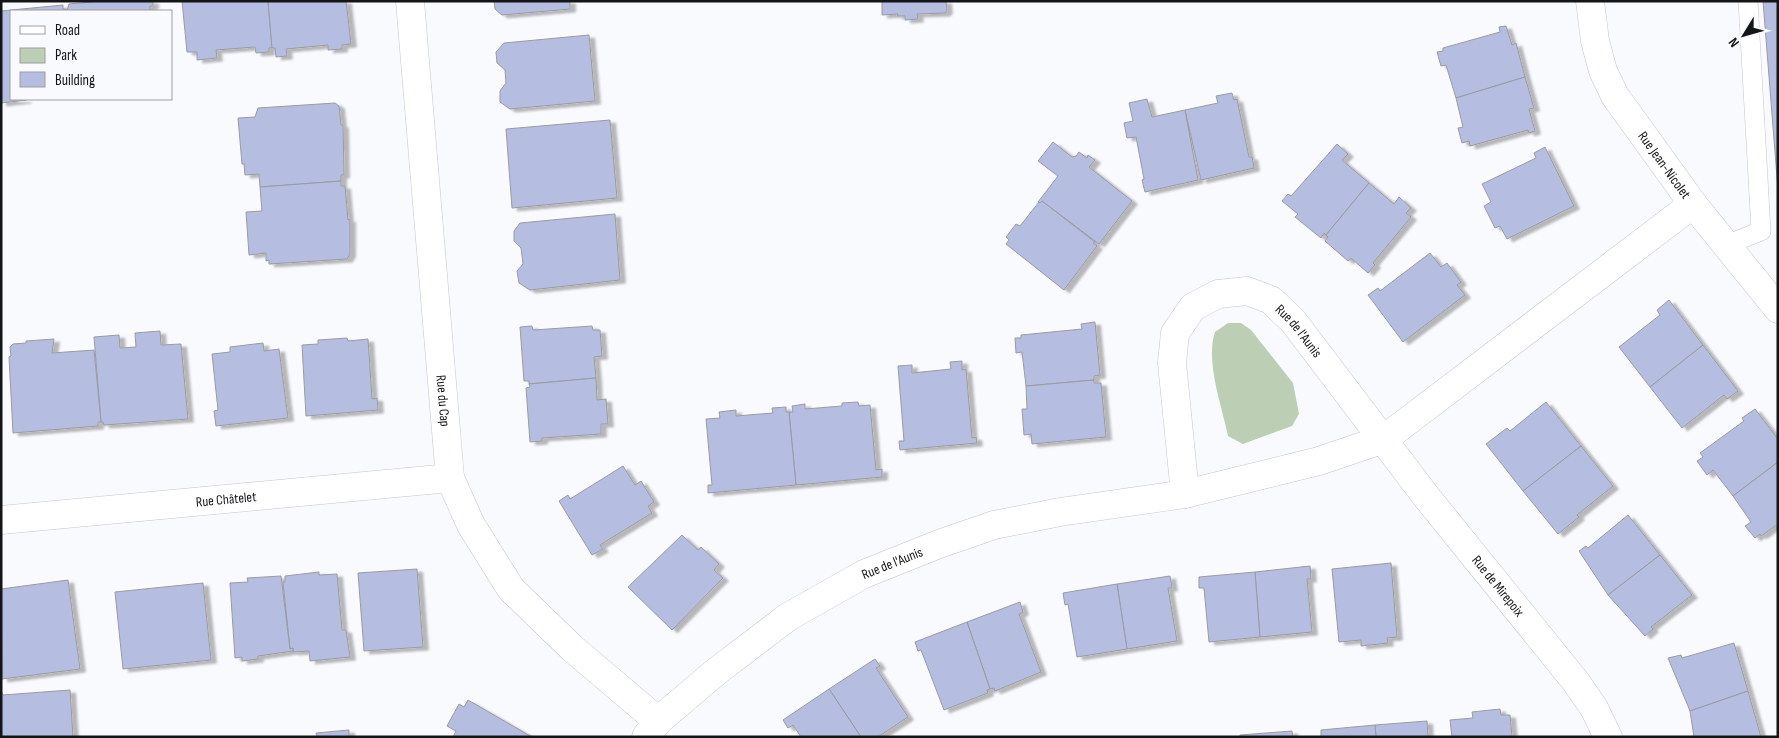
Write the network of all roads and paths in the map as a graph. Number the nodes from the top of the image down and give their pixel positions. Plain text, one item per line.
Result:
1 (410, 1) edge
2 (1590, 1) edge
3 (1748, 1) edge
4 (1692, 204) junction
5 (1769, 230) edge
6 (1726, 245) junction
7 (1778, 309) edge
8 (1384, 439) junction
9 (450, 478) junction
10 (1185, 494) junction
11 (1, 520) edge
12 (652, 729) edge
13 (1608, 737) edge

1 - 9 street, Rue du Cap
2 - 4 street, Rue Jean-Nicolet
3 - 5 lane
4 - 6 street, Rue Jean-Nicolet
4 - 8 street, Rue de l'Aunis
5 - 6 lane
6 - 7 street, Rue Jean-Nicolet
8 - 10 street, Rue de l'Aunis
8 - 10 street, Rue de l'Aunis
8 - 13 street, Rue de Mirepoix
9 - 11 street, Rue Châtelet
9 - 12 street, Rue du Cap
10 - 12 street, Rue de l'Aunis

